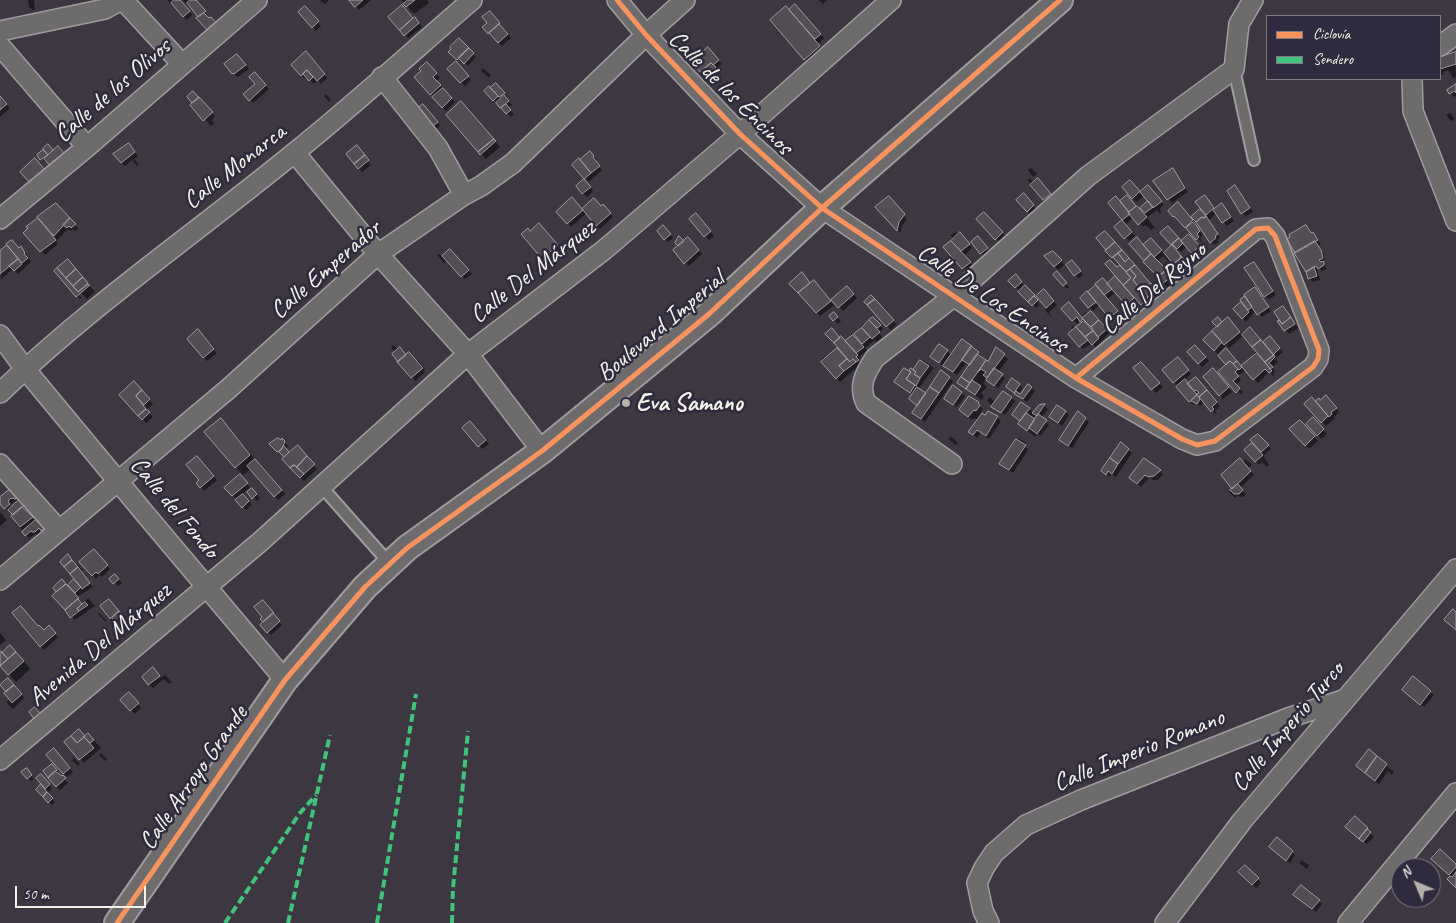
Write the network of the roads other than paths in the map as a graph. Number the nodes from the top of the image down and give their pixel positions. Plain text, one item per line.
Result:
1 (122, 0) edge
2 (257, 0) edge
3 (472, 0) edge
4 (617, 0) edge
5 (686, 0) edge
6 (891, 0) edge
7 (1060, 0) edge
8 (1253, 0) edge
9 (0, 31) edge
10 (1456, 34) edge
11 (646, 35) junction
12 (1441, 45) edge
13 (0, 46) edge
14 (182, 64) junction
15 (1234, 69) junction
16 (382, 77) junction
17 (1412, 80) edge
18 (740, 134) junction
19 (87, 146) junction
20 (295, 153) junction
21 (1254, 160) dead end
22 (464, 195) junction
23 (822, 208) junction
24 (0, 218) edge
25 (1456, 221) edge
26 (378, 254) junction
27 (954, 296) junction
28 (0, 335) edge
29 (468, 354) junction
30 (25, 369) junction
31 (1076, 378) junction
32 (0, 393) edge
33 (1197, 445) joint
34 (542, 451) junction
35 (0, 464) edge
36 (952, 464) dead end
37 (118, 480) junction
38 (321, 486) junction
39 (59, 530) junction
40 (390, 564) junction
41 (1456, 569) edge
42 (0, 580) edge
43 (208, 587) junction
44 (285, 680) junction
45 (1344, 700) junction
46 (0, 760) edge
47 (1456, 793) edge
48 (117, 923) edge
49 (989, 923) edge
50 (1165, 923) edge
51 (1348, 923) edge

1 - 9 street
1 - 14 street
2 - 14 street, Calle de los Olivos
3 - 16 street, Calle Monarca
4 - 11 street, Calle de los Encinos
5 - 11 street, Calle Emperador
6 - 18 street, Calle Del Márquez
7 - 23 street, Boulevard Imperial
8 - 15 street
10 - 12 street
11 - 18 street, Calle de los Encinos
11 - 22 street, Calle Emperador
13 - 19 street
14 - 19 street, Calle de los Olivos
15 - 21 lane
15 - 27 street
16 - 20 street, Calle Monarca
16 - 22 street
17 - 25 street
18 - 23 street, Calle de los Encinos
18 - 29 street, Calle Del Márquez
19 - 24 street, Calle de los Olivos
20 - 26 street
20 - 30 street, Calle Monarca
22 - 26 street, Calle Emperador
23 - 27 street, Calle De Los Encinos
23 - 34 street, Boulevard Imperial
26 - 29 street
26 - 37 street, Calle Emperador
27 - 31 street, Calle De Los Encinos
27 - 36 street
28 - 30 street, Calle del Fondo
29 - 34 street
29 - 38 street, Calle Del Márquez
30 - 32 street, Calle Monarca
30 - 37 street, Calle del Fondo
31 - 33 street, Calle De Los Encinos
31 - 33 street, Calle Del Reyno
34 - 40 street, Boulevard Imperial
35 - 39 street
37 - 39 street, Calle Emperador
37 - 43 street, Calle del Fondo
38 - 40 lane
38 - 43 street, Calle Del Márquez
39 - 42 street, Calle Emperador
40 - 44 street, Boulevard Imperial
41 - 45 street, Calle Imperio Turco
43 - 44 street, Calle del Fondo
43 - 46 street, Avenida Del Márquez
44 - 48 street, Calle Arroyo Grande
45 - 49 street, Calle Imperio Romano
45 - 50 street, Calle Imperio Turco
47 - 51 street

